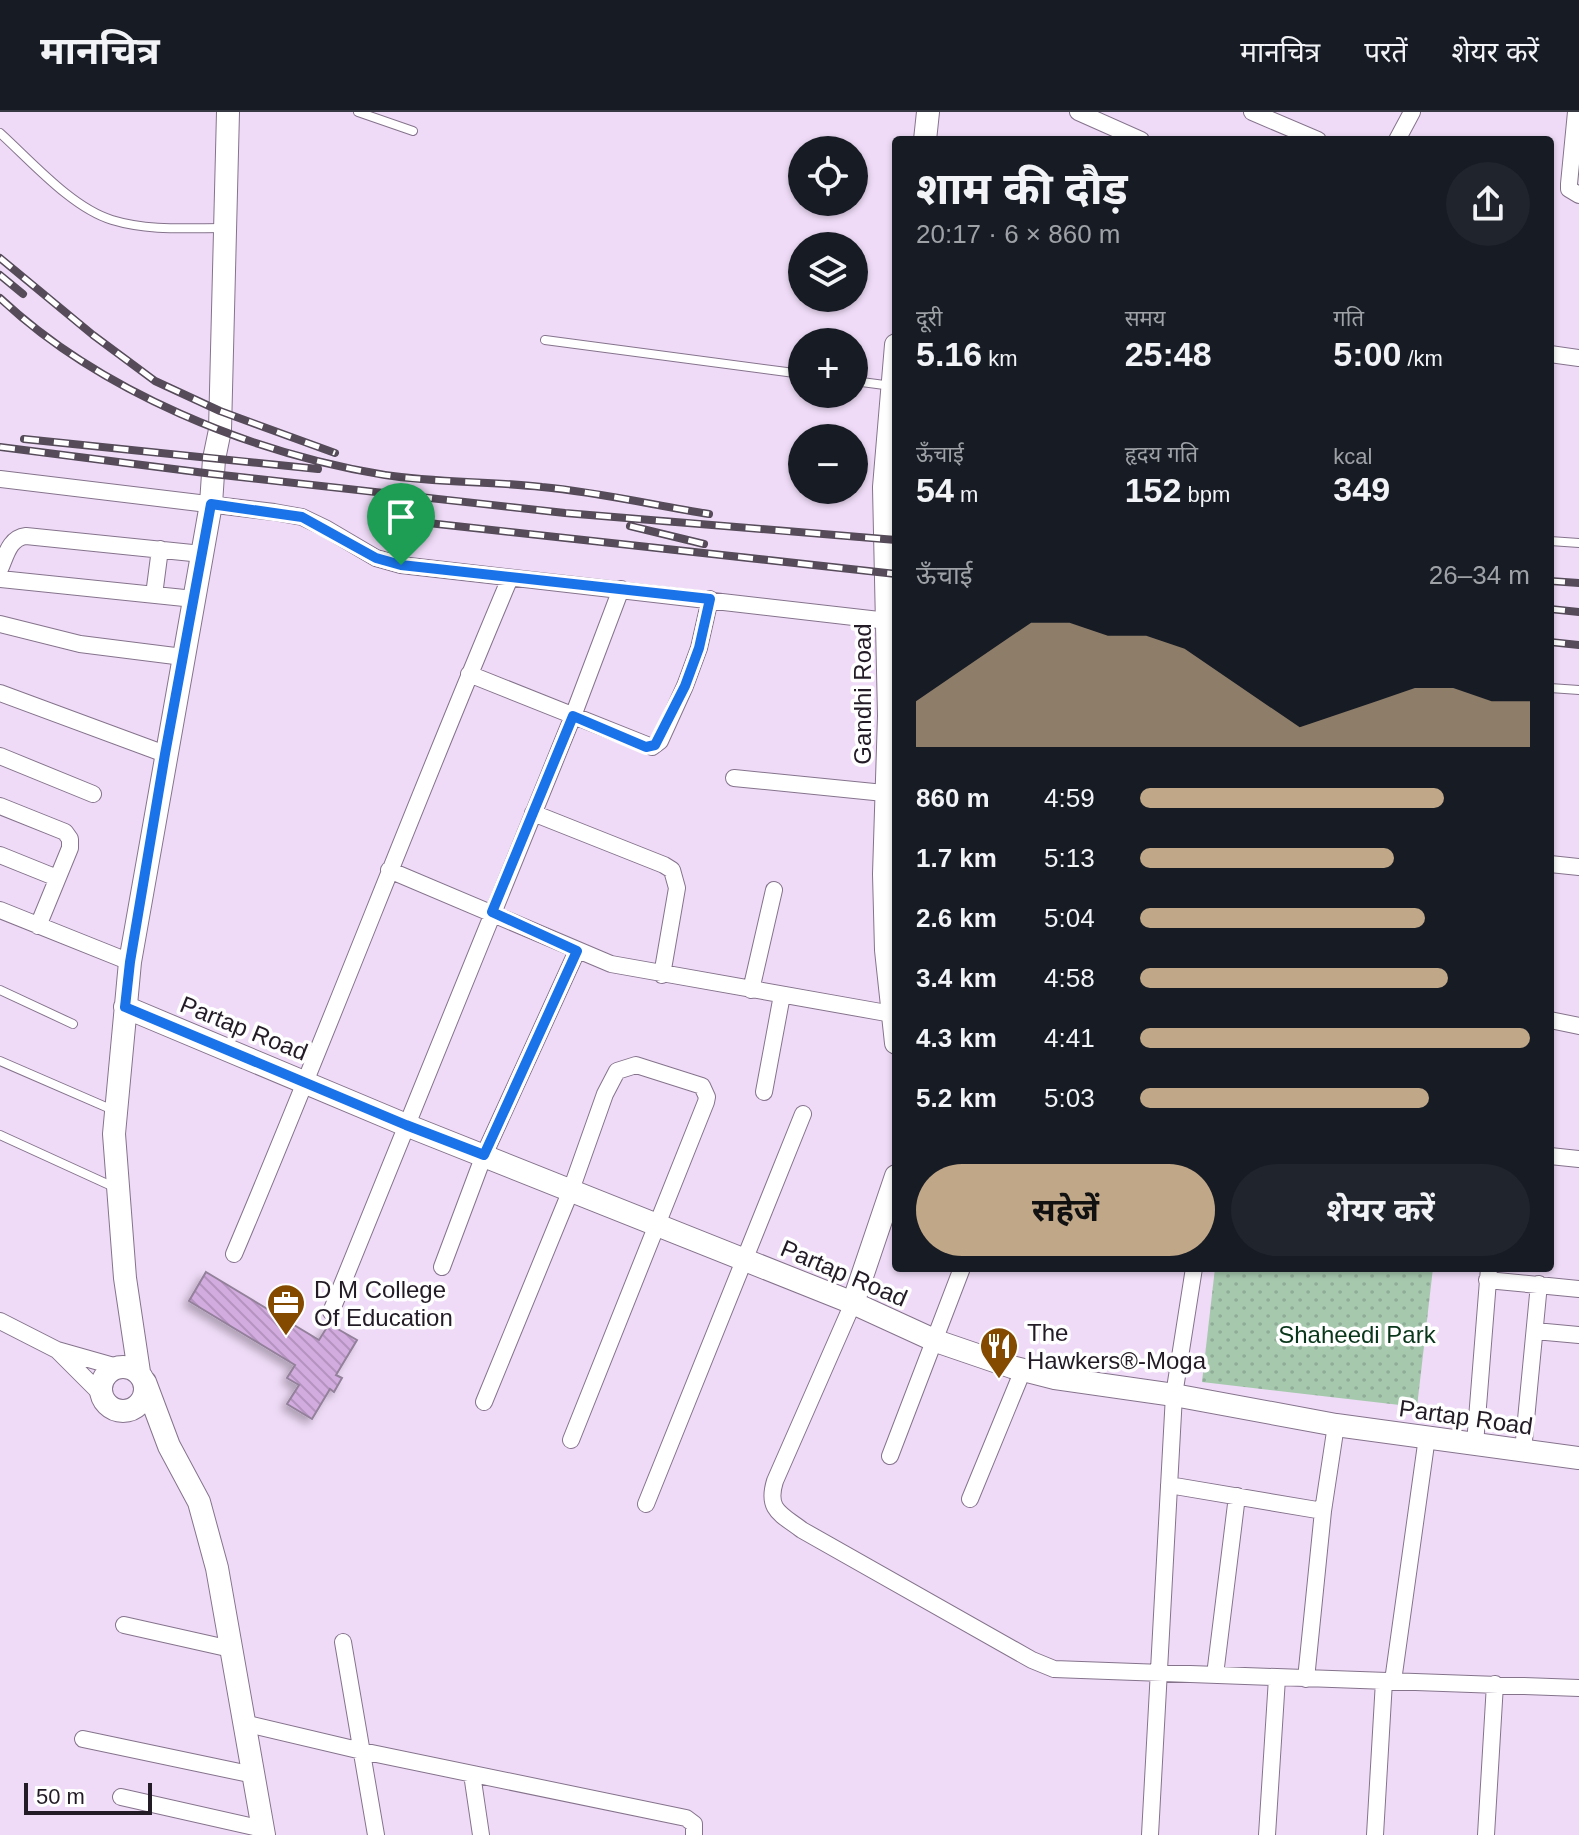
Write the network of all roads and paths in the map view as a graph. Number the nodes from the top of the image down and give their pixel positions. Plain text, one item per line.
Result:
1 (228, 112) edge
2 (358, 112) edge
3 (928, 112) edge
4 (1078, 112) edge
5 (1252, 112) edge
6 (1412, 112) edge
7 (1576, 112) edge
8 (413, 131) dead end
9 (0, 133) edge
10 (925, 136) edge
11 (1132, 136) edge
12 (1309, 136) edge
13 (1399, 136) edge
14 (1579, 195) edge
15 (224, 228) junction
16 (545, 340) dead end
17 (1554, 355) edge
18 (1579, 358) edge
19 (788, 372) edge
20 (868, 383) edge
21 (892, 387) edge
22 (892, 421) edge
23 (0, 479) edge
24 (890, 488) edge
25 (211, 504) junction
26 (1554, 541) edge
27 (1579, 543) edge
28 (160, 549) junction
29 (202, 554) junction
30 (0, 569) edge
31 (510, 578) junction
32 (0, 579) edge
33 (621, 589) junction
34 (154, 595) junction
35 (194, 599) junction
36 (710, 599) junction
37 (888, 621) junction
38 (0, 624) edge
39 (183, 657) junction
40 (469, 674) junction
41 (1554, 688) edge
42 (1579, 690) edge
43 (0, 693) edge
44 (573, 716) junction
45 (165, 754) junction
46 (0, 756) edge
47 (734, 778) dead end
48 (93, 794) dead end
49 (892, 794) edge
50 (0, 806) edge
51 (533, 813) junction
52 (0, 855) edge
53 (1554, 864) edge
54 (1579, 867) edge
55 (389, 870) junction
56 (57, 878) junction
57 (774, 890) dead end
58 (0, 910) edge
59 (492, 912) junction
60 (38, 926) junction
61 (577, 951) junction
62 (130, 962) junction
63 (662, 975) junction
64 (0, 990) edge
65 (751, 990) junction
66 (782, 995) junction
67 (125, 1007) junction
68 (892, 1014) joint
69 (1554, 1021) edge
70 (73, 1024) dead end
71 (1579, 1026) edge
72 (0, 1061) edge
73 (306, 1082) junction
74 (764, 1092) dead end
75 (116, 1112) junction
76 (803, 1114) dead end
77 (406, 1125) junction
78 (0, 1135) edge
79 (484, 1155) junction
80 (1554, 1156) edge
81 (1579, 1159) edge
82 (892, 1188) edge
83 (117, 1189) junction
84 (571, 1190) junction
85 (659, 1225) junction
86 (234, 1254) dead end
87 (744, 1259) junction
88 (442, 1267) dead end
89 (961, 1272) edge
90 (1193, 1272) edge
91 (1488, 1274) edge
92 (1539, 1284) junction
93 (1579, 1289) edge
94 (853, 1303) junction
95 (331, 1312) dead end
96 (0, 1321) edge
97 (1535, 1331) junction
98 (1579, 1335) edge
99 (936, 1341) junction
100 (57, 1350) junction
101 (1023, 1370) junction
102 (133, 1374) junction
103 (1174, 1395) junction
104 (484, 1402) dead end
105 (110, 1403) junction
106 (1336, 1425) junction
107 (1427, 1437) junction
108 (571, 1440) dead end
109 (1475, 1444) junction
110 (169, 1446) junction
111 (1523, 1451) junction
112 (890, 1456) dead end
113 (1579, 1458) edge
114 (1169, 1485) junction
115 (1237, 1496) junction
116 (970, 1499) dead end
117 (646, 1504) dead end
118 (1323, 1511) junction
119 (124, 1625) dead end
120 (343, 1642) dead end
121 (231, 1649) junction
122 (1159, 1673) junction
123 (1215, 1675) junction
124 (1277, 1678) junction
125 (1306, 1679) junction
126 (1388, 1681) junction
127 (1495, 1684) junction
128 (1579, 1688) edge
129 (243, 1723) junction
130 (83, 1739) dead end
131 (362, 1751) junction
132 (472, 1774) junction
133 (254, 1775) junction
134 (121, 1797) dead end
135 (263, 1832) edge
136 (376, 1835) edge
137 (481, 1835) edge
138 (694, 1835) edge
139 (1150, 1835) edge
140 (1267, 1835) edge
141 (1375, 1835) edge
142 (1486, 1835) edge

1 - 15 street
2 - 8 lane
3 - 10 street
4 - 11 street
5 - 12 street
6 - 13 street
7 - 14 street
9 - 15 lane
15 - 25 street
16 - 19 lane
17 - 18 street
20 - 21 lane
22 - 24 street, Gandhi Road
23 - 25 street
24 - 37 street, Gandhi Road
25 - 29 street
25 - 31 street
26 - 27 lane
28 - 29 street
28 - 30 street
28 - 34 street
29 - 35 street
31 - 33 street
31 - 40 street
32 - 34 street
33 - 36 street
33 - 44 street
34 - 35 street
35 - 39 street
36 - 37 street
36 - 44 street
37 - 49 street, Gandhi Road
38 - 39 street
39 - 45 street
40 - 44 street
40 - 55 street
41 - 42 lane
43 - 45 street
44 - 51 street
45 - 62 street
46 - 48 street
47 - 49 street
49 - 68 street, Gandhi Road
50 - 56 street
51 - 59 street
51 - 63 street
52 - 56 street
53 - 54 street
55 - 59 street
55 - 73 street
56 - 60 street
57 - 65 street
58 - 60 street
59 - 61 street
59 - 77 street
60 - 62 street
61 - 63 street
61 - 79 street
62 - 67 street
63 - 65 street
64 - 70 lane
65 - 66 street
66 - 68 street
66 - 74 street
67 - 73 street, Partap Road
67 - 75 street
69 - 71 street
72 - 75 lane
73 - 77 street, Partap Road
73 - 86 street
75 - 83 street
76 - 87 street
77 - 79 street, Partap Road
77 - 95 street
78 - 83 lane
79 - 84 street, Partap Road
79 - 88 street
80 - 81 street
82 - 94 street
83 - 102 street
84 - 85 street, Partap Road
84 - 85 street
84 - 104 street
85 - 87 street, Partap Road
85 - 108 street
87 - 94 street, Partap Road
87 - 117 street
89 - 99 street
90 - 103 street
91 - 92 street
91 - 109 street
92 - 93 street
92 - 97 street
94 - 99 street, Partap Road
94 - 122 street
96 - 100 street
97 - 98 street
97 - 111 street
99 - 101 street, Partap Road
99 - 112 street
100 - 102 street
100 - 105 street
101 - 103 street, Partap Road
101 - 116 street
102 - 105 street
102 - 105 street
102 - 110 street
103 - 106 street, Partap Road
103 - 114 street
105 - 110 street
106 - 107 street, Partap Road
106 - 118 street
107 - 109 street, Partap Road
107 - 126 street
109 - 111 street, Partap Road
110 - 121 street
111 - 113 street, Partap Road
114 - 115 street
114 - 122 street
115 - 118 street
115 - 123 street
118 - 125 street
119 - 121 street
120 - 131 street
121 - 129 street
122 - 123 street
122 - 139 street
123 - 124 street
124 - 125 street
124 - 140 street
125 - 126 street
126 - 127 street
126 - 141 street
127 - 128 street
127 - 142 street
129 - 131 street
129 - 133 street
130 - 133 street
131 - 132 street
131 - 136 street
132 - 137 street
132 - 138 street
133 - 135 street
134 - 135 street

